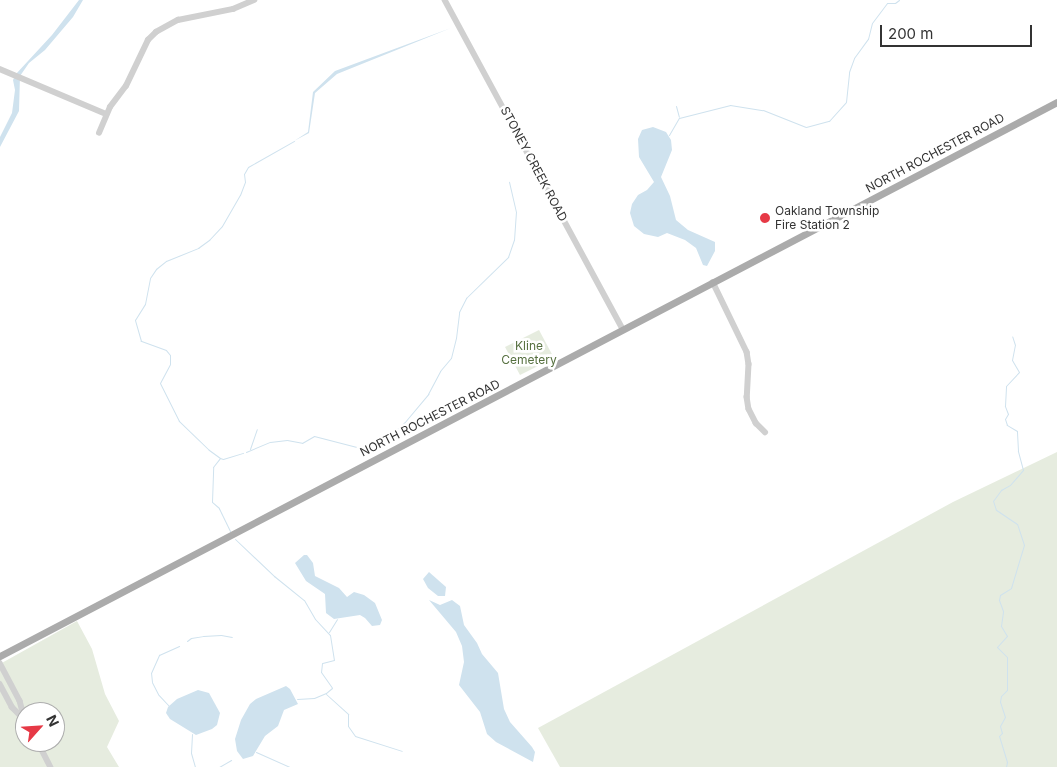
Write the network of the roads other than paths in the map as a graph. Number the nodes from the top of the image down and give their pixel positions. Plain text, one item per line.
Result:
1 (254, 0) edge
2 (445, 0) edge
3 (0, 69) edge
4 (1057, 102) edge
5 (106, 114) junction
6 (99, 133) dead end
7 (713, 282) junction
8 (623, 329) junction
9 (764, 432) dead end
10 (0, 656) edge
11 (0, 663) edge
12 (0, 684) edge
13 (20, 702) edge
14 (15, 710) edge
15 (43, 752) edge
16 (51, 767) edge

1 - 5 street
2 - 8 street, STONEY CREEK ROAD
3 - 5 street
4 - 7 main road, NORTH ROCHESTER ROAD
5 - 6 street
7 - 8 main road, NORTH ROCHESTER ROAD
7 - 9 street
8 - 10 main road, NORTH ROCHESTER ROAD
11 - 13 street
12 - 14 street
15 - 16 street

